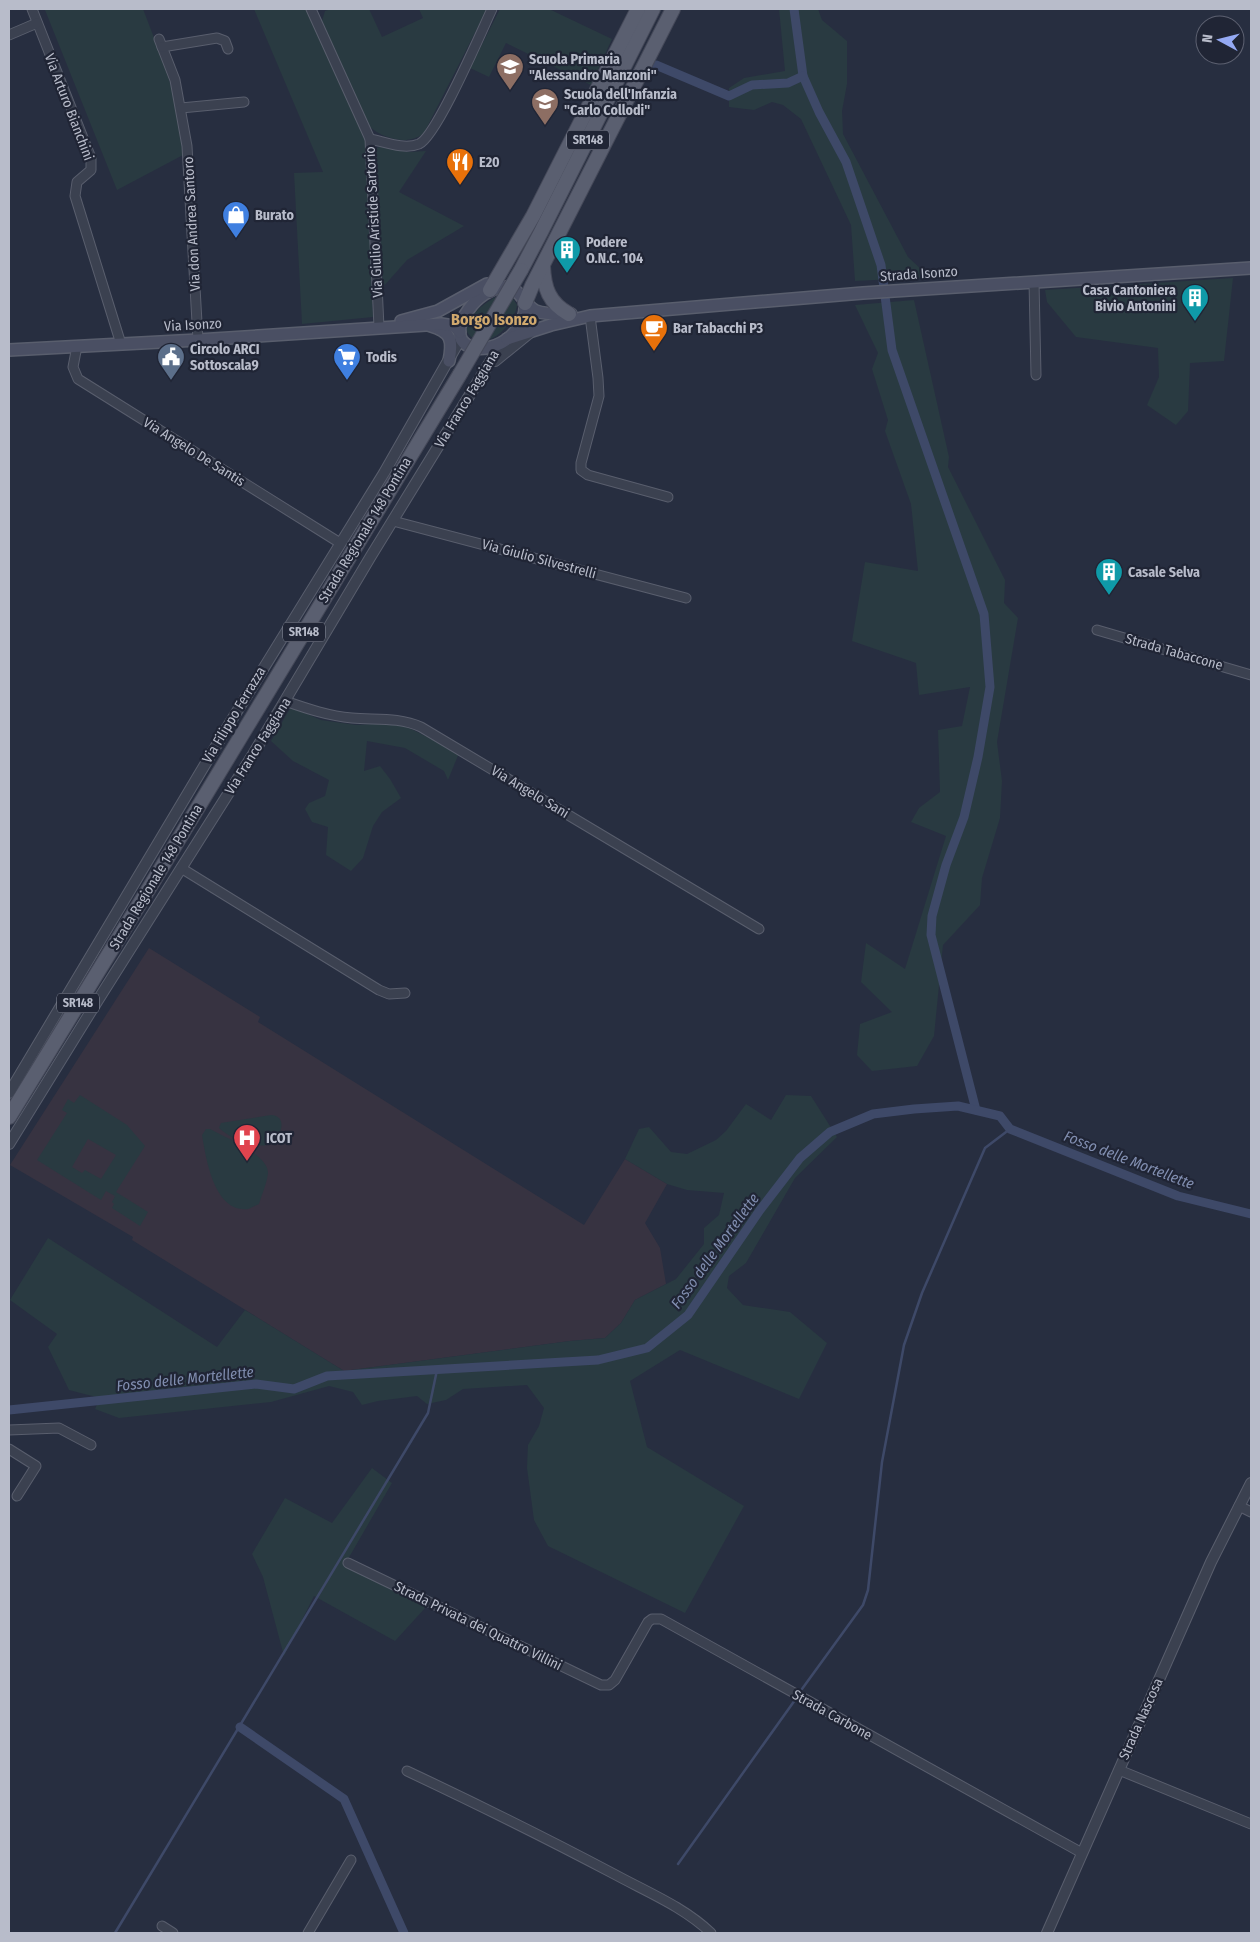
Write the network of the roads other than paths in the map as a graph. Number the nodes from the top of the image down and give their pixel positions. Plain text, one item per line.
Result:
1 (32, 9) edge
2 (322, 9) edge
3 (492, 9) edge
4 (638, 9) edge
5 (654, 9) edge
6 (673, 9) edge
7 (312, 11) edge
8 (37, 23) junction
9 (9, 35) edge
10 (228, 49) dead end
11 (244, 102) dead end
12 (181, 108) junction
13 (370, 139) junction
14 (543, 266) junction
15 (1251, 268) edge
16 (500, 274) junction
17 (1034, 282) junction
18 (490, 290) junction
19 (525, 303) junction
20 (469, 309) junction
21 (569, 314) junction
22 (590, 316) junction
23 (427, 320) junction
24 (379, 327) junction
25 (532, 330) junction
26 (460, 335) junction
27 (198, 340) junction
28 (504, 342) junction
29 (121, 344) junction
30 (77, 346) junction
31 (9, 350) edge
32 (449, 360) junction
33 (482, 375) junction
34 (1036, 375) dead end
35 (668, 497) dead end
36 (393, 521) junction
37 (340, 543) junction
38 (686, 598) dead end
39 (1097, 630) dead end
40 (1251, 675) edge
41 (286, 701) junction
42 (181, 868) junction
43 (759, 929) dead end
44 (405, 993) dead end
45 (9, 1093) edge
46 (9, 1117) edge
47 (9, 1144) edge
48 (9, 1430) edge
49 (92, 1445) dead end
50 (9, 1449) edge
51 (1251, 1483) edge
52 (17, 1496) dead end
53 (1239, 1506) junction
54 (1251, 1512) edge
55 (348, 1563) dead end
56 (609, 1685) joint
57 (1119, 1770) junction
58 (407, 1771) dead end
59 (1251, 1824) edge
60 (1082, 1853) junction
61 (351, 1860) dead end
62 (162, 1926) dead end
63 (173, 1933) edge
64 (308, 1933) edge
65 (711, 1933) edge
66 (1047, 1933) edge

1 - 8 street, Via Arturo Bianchini
2 - 7 street
3 - 13 street
4 - 16 main road
5 - 46 main road, Strada Regionale 148 Pontina / SR148, bridge
6 - 14 main road
7 - 13 street, Via Giulio Aristide Sartorio
8 - 9 street
8 - 29 street, Via Arturo Bianchini
10 - 12 street, Via don Andrea Santoro
11 - 12 street
12 - 27 street, Via don Andrea Santoro
13 - 24 street, Via Giulio Aristide Sartorio
14 - 19 main road
14 - 21 main road
15 - 17 main road, Strada Isonzo
16 - 18 main road
16 - 23 main road
17 - 22 main road, Strada Isonzo
17 - 34 street
18 - 19 main road
18 - 20 main road
19 - 21 main road
19 - 28 main road
20 - 23 main road
20 - 26 main road
21 - 22 main road
22 - 25 main road
22 - 35 street
23 - 24 main road, Via Isonzo
23 - 26 main road
23 - 32 main road
24 - 27 main road, Via Isonzo
25 - 28 main road
25 - 33 street
26 - 28 main road
26 - 32 street, Via Filippo Ferrazza
27 - 29 main road, Via Isonzo
28 - 33 street, Via Franco Faggiana
29 - 30 main road, Via Isonzo
30 - 31 main road, Via Isonzo
30 - 37 street, Via Angelo De Santis
32 - 37 street, Via Filippo Ferrazza
33 - 36 street, Via Franco Faggiana
36 - 38 street, Via Giulio Silvestrelli
36 - 41 street, Via Franco Faggiana
37 - 45 street, Via Filippo Ferrazza
39 - 40 street, Strada Tabaccone
41 - 42 street, Via Franco Faggiana
41 - 43 street, Via Angelo Sani
42 - 44 street
42 - 47 street, Via Franco Faggiana
48 - 49 street
50 - 52 street
51 - 53 street, Strada Nascosa
53 - 54 street
53 - 57 street, Strada Nascosa
55 - 56 street, Strada Privata dei Quattro Villini
56 - 60 street, Strada Carbone
57 - 59 street
57 - 60 street, Strada Nascosa
58 - 65 street
60 - 66 street, Strada Nascosa
61 - 64 street
62 - 63 street

